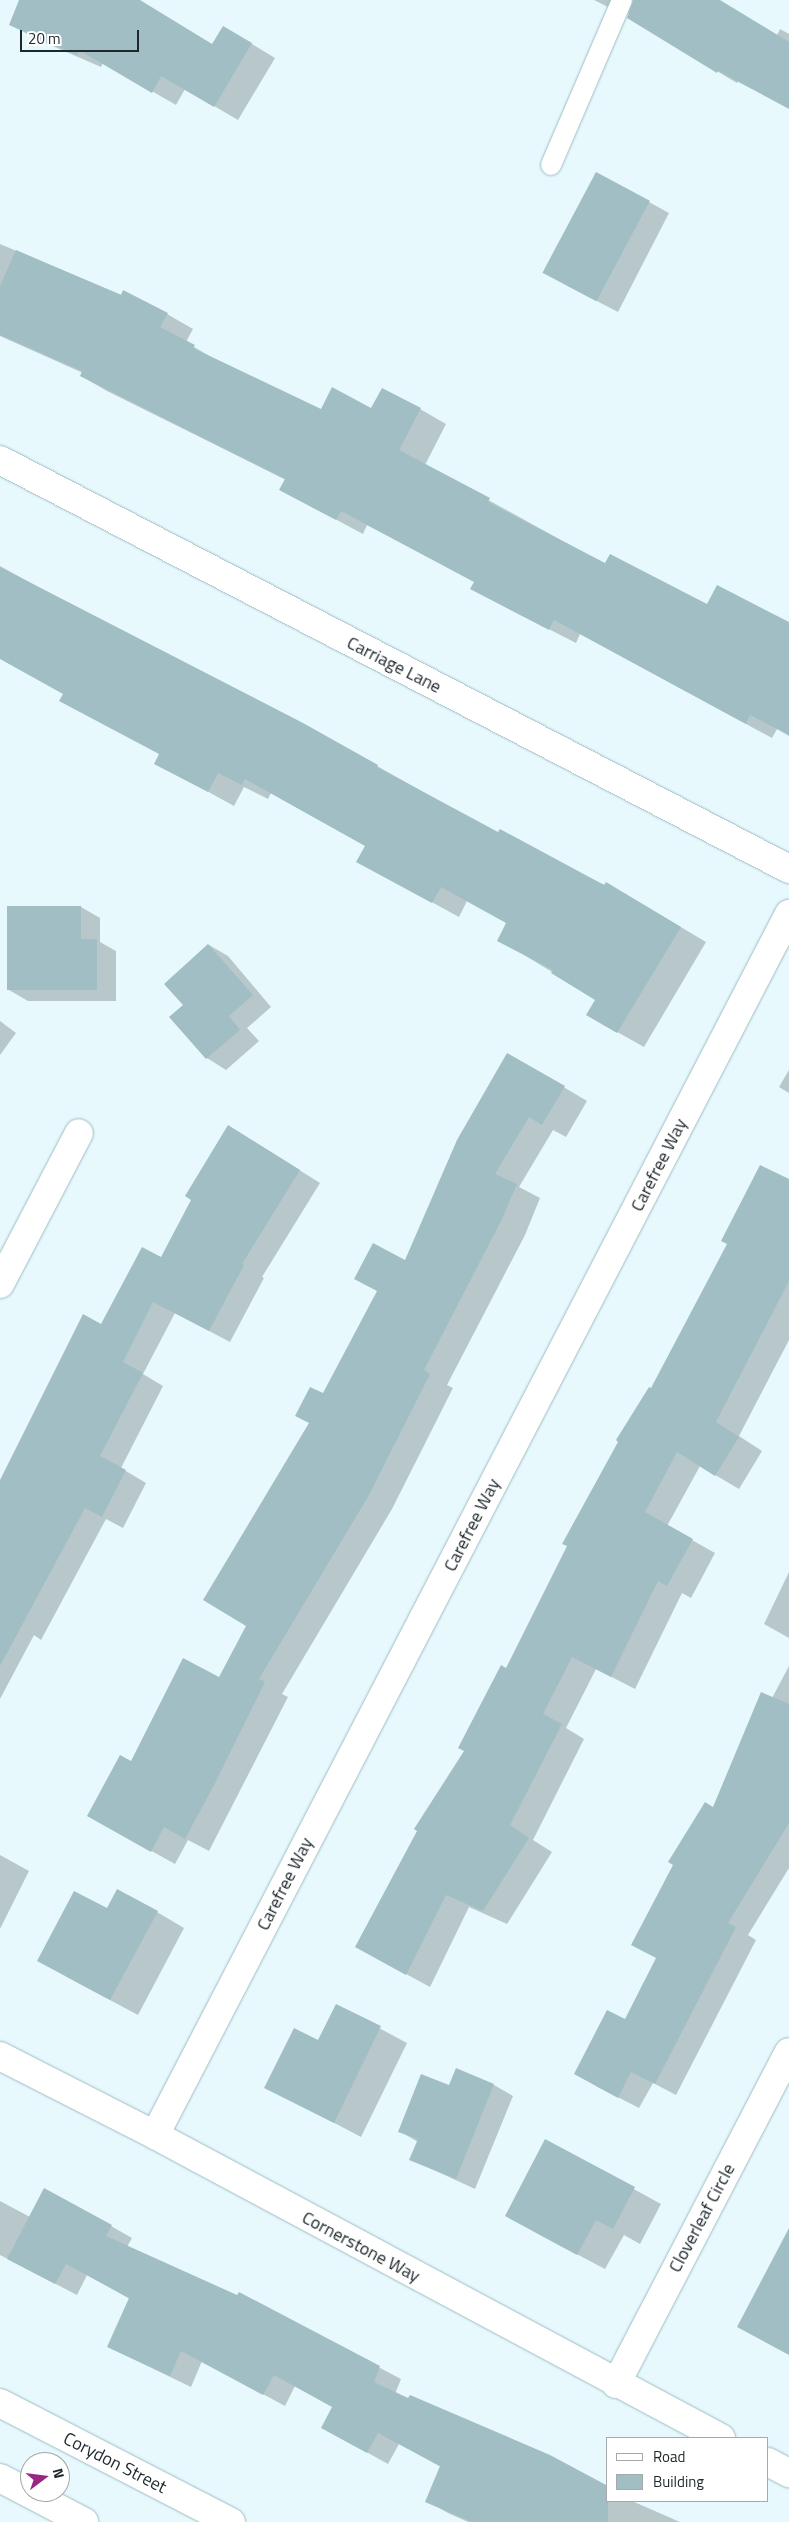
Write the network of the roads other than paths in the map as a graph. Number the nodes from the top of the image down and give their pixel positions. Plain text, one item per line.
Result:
1 (622, 0) edge
2 (551, 165) dead end
3 (0, 460) edge
4 (789, 869) edge
5 (789, 914) edge
6 (79, 1133) dead end
7 (0, 1284) edge
8 (789, 2052) edge
9 (0, 2056) edge
10 (155, 2135) junction
11 (616, 2384) junction
12 (0, 2403) edge
13 (719, 2437) edge
14 (769, 2463) edge
15 (789, 2473) edge
16 (2, 2486) edge
17 (84, 2522) edge
18 (231, 2522) edge

1 - 2 lane
3 - 4 street, Carriage Lane
5 - 10 street, Carefree Way
6 - 7 street
8 - 11 street, Cloverleaf Circle
9 - 10 street, Cornerstone Way
10 - 11 street, Cornerstone Way
11 - 13 street, Cornerstone Way
12 - 18 street, Corydon Street
14 - 15 street
16 - 17 street

